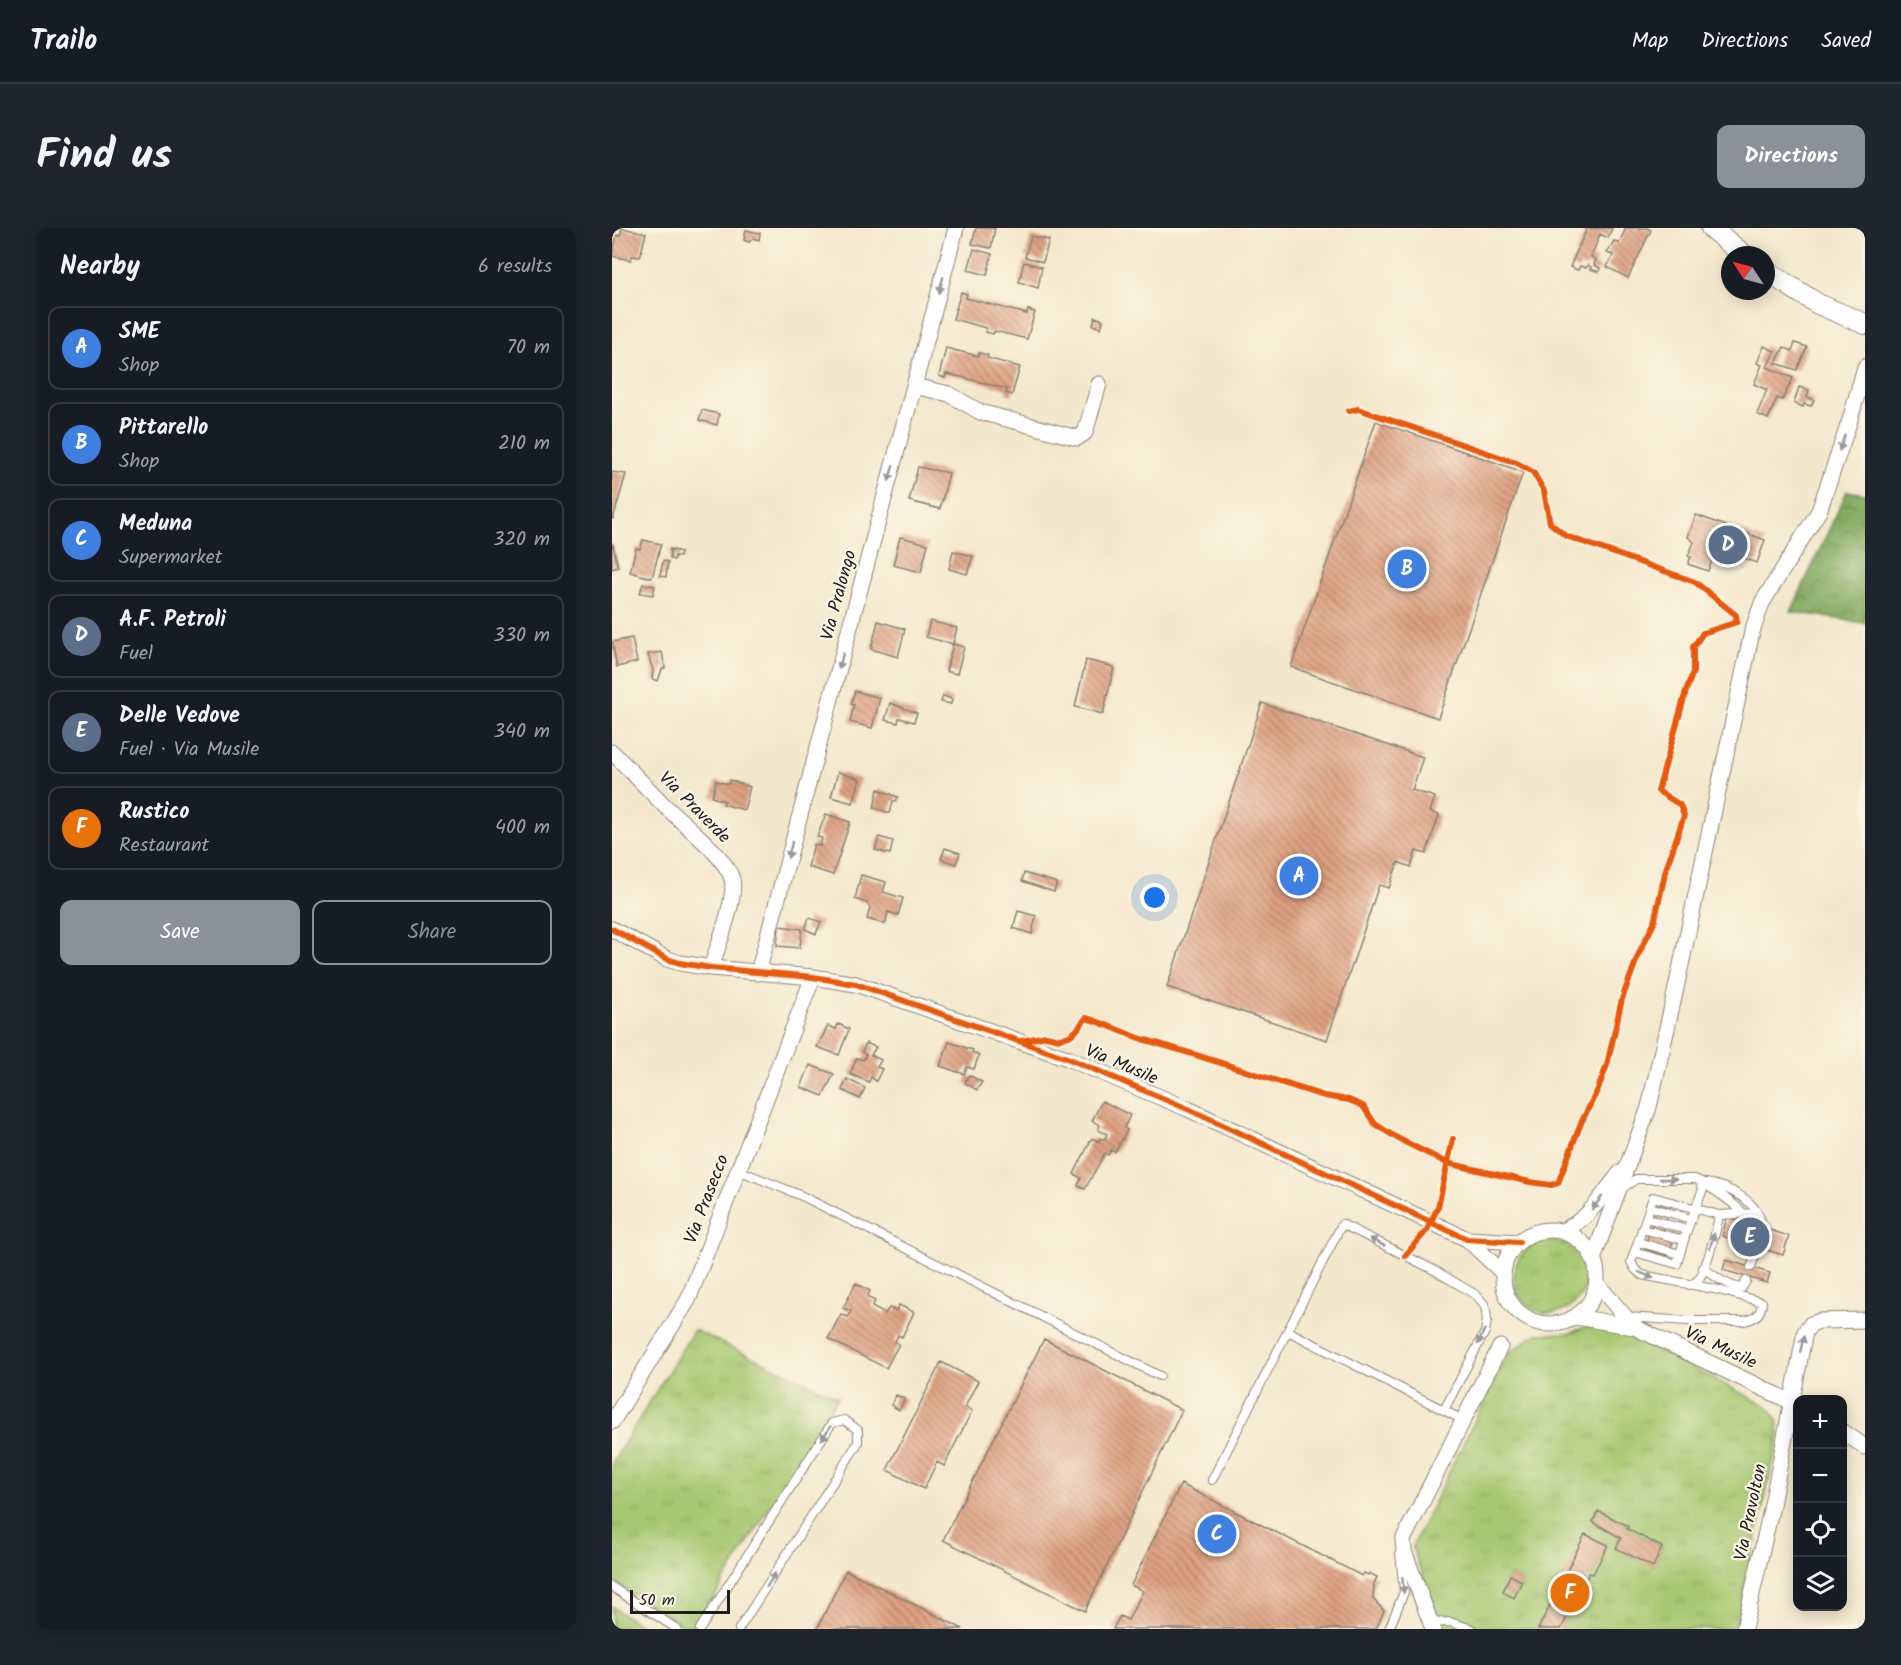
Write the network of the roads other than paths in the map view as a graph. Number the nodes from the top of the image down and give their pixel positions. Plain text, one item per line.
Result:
1 (956, 228) edge
2 (1711, 228) edge
3 (1733, 246) edge
4 (1775, 277) edge
5 (1865, 324) edge
6 (1865, 367) edge
7 (1099, 384) dead end
8 (914, 386) junction
9 (612, 752) edge
10 (612, 929) edge
11 (711, 968) junction
12 (758, 973) junction
13 (813, 977) junction
14 (1626, 1166) junction
15 (738, 1170) junction
16 (1701, 1182) junction
17 (1617, 1196) junction
18 (1650, 1207) junction
19 (1695, 1208) junction
20 (1756, 1213) junction
21 (1744, 1214) junction
22 (1719, 1215) junction
23 (1646, 1218) junction
24 (1691, 1219) junction
25 (1642, 1229) junction
26 (1687, 1230) junction
27 (1562, 1232) junction
28 (1467, 1239) junction
29 (1684, 1240) junction
30 (1519, 1242) junction
31 (1638, 1242) junction
32 (1758, 1245) junction
33 (1634, 1252) junction
34 (1680, 1254) junction
35 (1593, 1258) junction
36 (1703, 1268) junction
37 (1751, 1268) dead end
38 (1503, 1273) junction
39 (1597, 1284) junction
40 (1689, 1285) junction
41 (1743, 1296) junction
42 (1576, 1317) junction
43 (1865, 1320) edge
44 (1630, 1321) junction
45 (1288, 1331) junction
46 (1500, 1347) dead end
47 (1160, 1376) dead end
48 (1796, 1395) edge
49 (1793, 1402) edge
50 (1444, 1410) junction
51 (1793, 1412) edge
52 (1463, 1419) junction
53 (612, 1422) edge
54 (1847, 1434) edge
55 (1865, 1447) edge
56 (1212, 1480) dead end
57 (1403, 1540) junction
58 (612, 1587) edge
59 (1432, 1626) edge
60 (676, 1629) edge
61 (700, 1629) edge
62 (739, 1629) edge
63 (1389, 1629) edge
64 (1472, 1629) edge
65 (1744, 1629) edge

1 -> 8 street, Via Pralongo
2 - 3 street
4 - 5 street
6 -> 14 street
7 - 8 street
8 -> 12 street, Via Pralongo
9 - 11 street, Via Praverde
10 - 11 street, Via Musile
11 - 12 street, Via Musile
12 - 13 street, Via Musile
13 - 15 street, Via Prasecco
13 - 28 street, Via Musile
14 - 17 street
14 -> 27 street
15 - 47 lane
15 - 53 street, Via Prasecco
17 -> 16 lane
16 - 19 lane
16 - 20 lane
16 - 21 lane
17 - 35 street
18 - 19 lane
18 - 23 lane
18 - 24 lane
19 - 22 lane
19 - 24 lane
20 - 21 lane
20 - 32 lane
21 - 22 lane
21 - 32 lane
36 -> 22 lane
23 - 25 lane
23 - 26 lane
24 - 26 lane
25 - 29 lane
25 - 31 lane
26 - 29 lane
27 - 30 street
27 - 35 street
28 - 30 street
28 - 38 street
29 - 34 lane
30 - 38 street
31 - 33 lane
31 - 34 lane
32 - 37 lane
33 - 34 lane
33 -> 40 lane
35 - 39 street
36 - 40 lane
36 - 41 lane
38 - 42 street
39 - 42 street
39 - 44 street, Via Musile
40 - 41 lane
41 - 44 lane
42 - 44 street, Via Musile
48 -> 43 street
44 - 49 street, Via Musile
45 - 50 lane
45 - 50 lane
45 - 56 lane
46 - 52 street
50 - 52 lane
51 - 65 street, Via Pravolton
52 - 57 street
54 - 55 street
57 - 59 street
57 -> 63 lane
58 - 60 lane
59 - 64 lane
62 -> 61 lane

